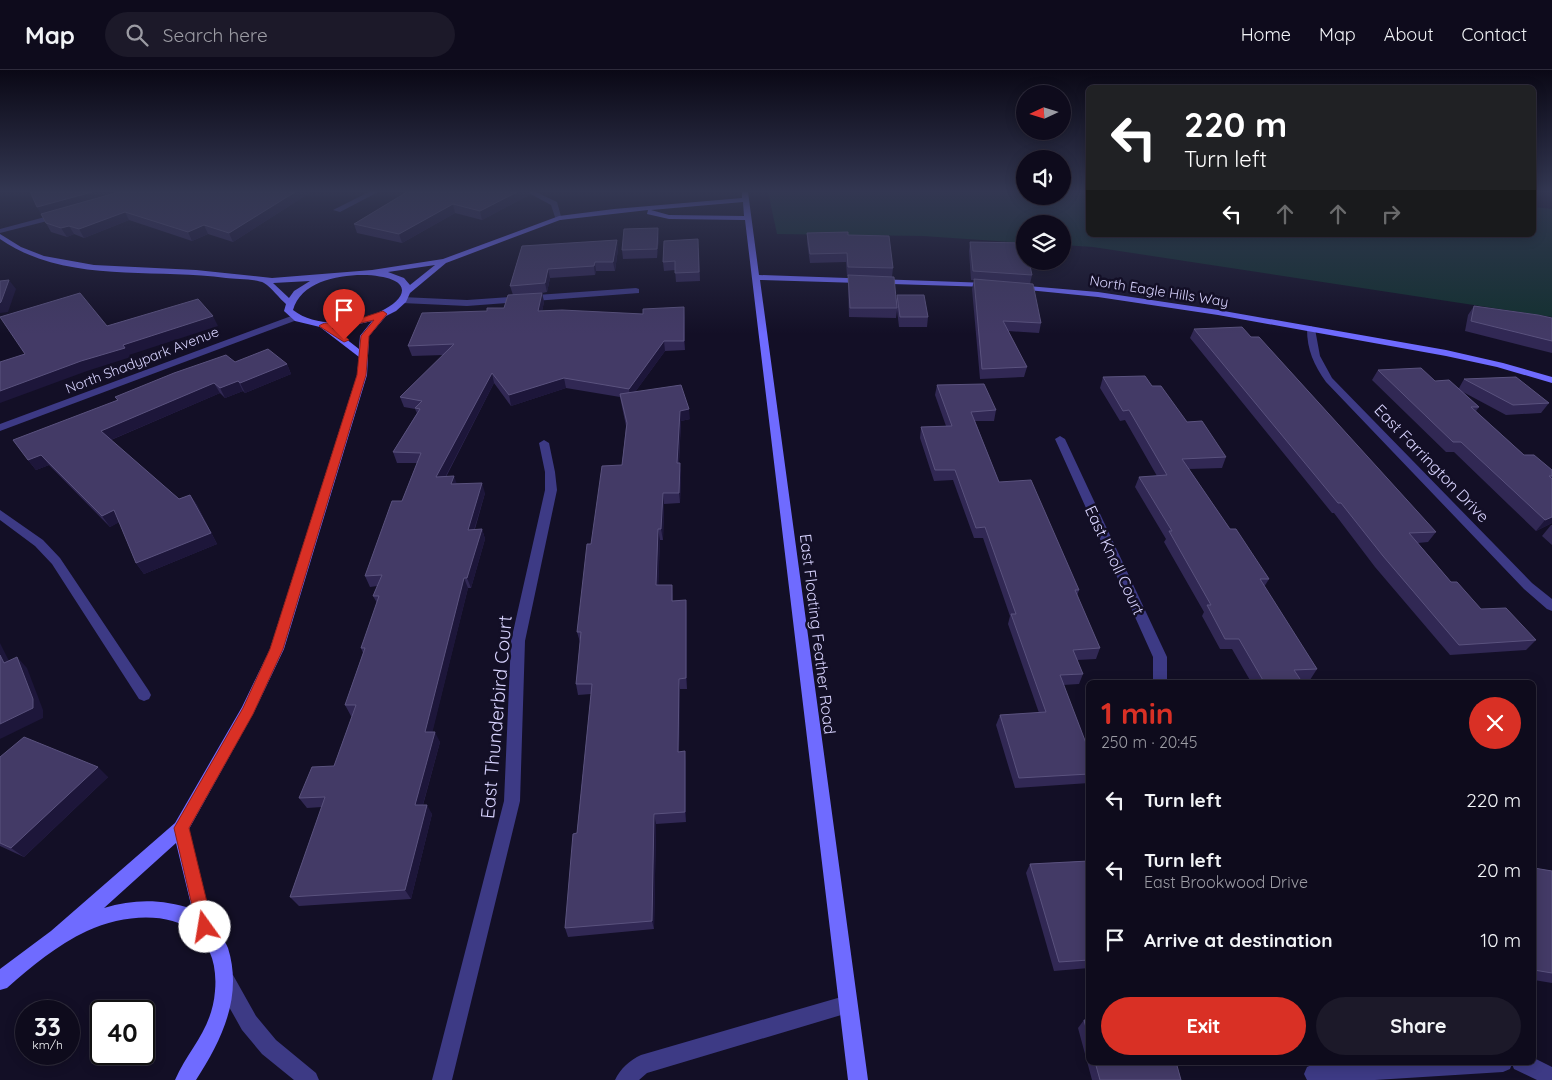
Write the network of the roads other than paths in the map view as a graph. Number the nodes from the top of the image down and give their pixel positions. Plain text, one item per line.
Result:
1 (4, 239) edge
2 (502, 239) edge
3 (752, 239) edge
4 (445, 261) junction
5 (374, 272) junction
6 (329, 277) junction
7 (756, 277) junction
8 (266, 280) junction
9 (636, 291) dead end
10 (407, 292) junction
11 (402, 300) junction
12 (289, 303) junction
13 (383, 314) junction
14 (294, 318) junction
15 (324, 326) junction
16 (1311, 330) junction
17 (363, 356) junction
18 (1552, 380) edge
19 (0, 428) edge
20 (1060, 439) dead end
21 (544, 443) dead end
22 (0, 514) edge
23 (1552, 606) edge
24 (1160, 680) edge
25 (144, 694) dead end
26 (182, 828) junction
27 (205, 927) junction
28 (58, 937) junction
29 (0, 982) edge
30 (226, 982) junction
31 (848, 1004) junction
32 (1446, 1065) edge
33 (1527, 1065) edge
34 (1313, 1072) edge
35 (1552, 1077) edge
36 (185, 1080) edge
37 (308, 1080) edge
38 (442, 1080) edge
39 (625, 1080) edge
40 (858, 1080) edge

1 - 8 street
2 - 4 street
3 - 7 street, East Floating Feather Road
4 - 5 street
4 - 10 street
5 - 6 street
5 - 10 street
6 - 8 street
6 - 12 street
7 - 16 street, North Eagle Hills Way
7 - 31 street, East Floating Feather Road
8 - 12 street
9 - 11 street
10 - 11 street
11 - 13 street
12 - 14 street
13 - 15 street
13 - 17 street
14 - 15 street
14 - 19 street, North Shadypark Avenue
15 - 17 street
16 - 18 street, North Eagle Hills Way
16 - 23 street, East Farrington Drive
17 - 26 street
20 - 24 street, East Knoll Court
21 - 38 street, East Thunderbird Court
22 - 25 street
26 - 27 street
26 - 28 street
27 - 28 street
27 - 30 street
28 - 29 street
30 - 36 street
30 - 37 street
31 - 39 street
31 - 40 street, East Floating Feather Road
32 - 34 street
33 - 35 street

